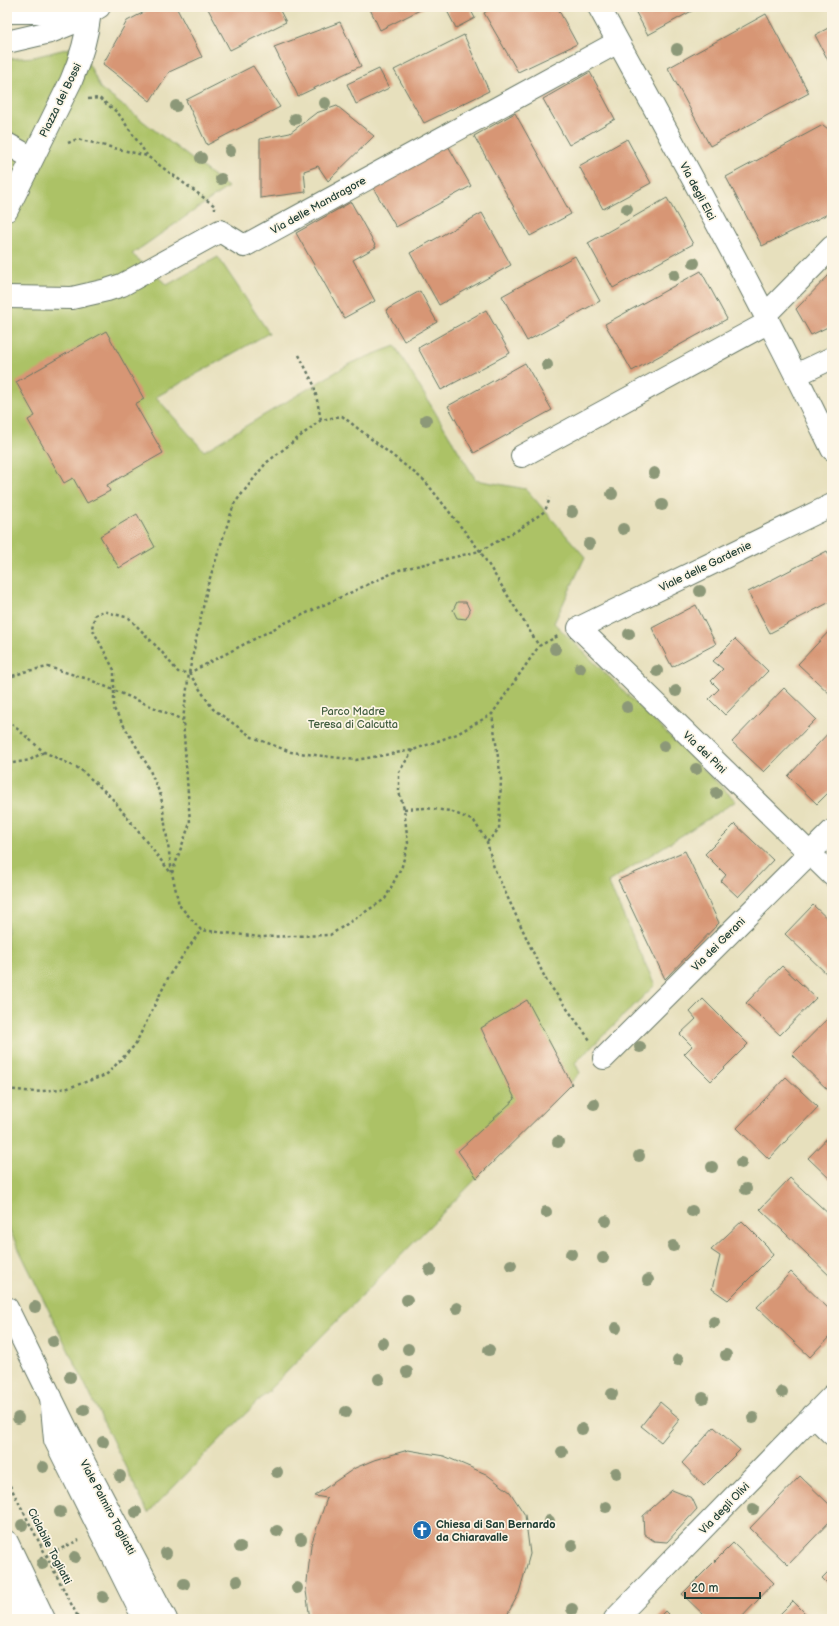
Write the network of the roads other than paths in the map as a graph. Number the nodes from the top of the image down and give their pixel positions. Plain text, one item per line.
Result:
1 (599, 7) edge
2 (95, 10) edge
3 (7, 12) edge
4 (7, 42) edge
5 (618, 42) junction
6 (7, 144) edge
7 (32, 158) junction
8 (7, 210) edge
9 (832, 247) edge
10 (7, 297) edge
11 (767, 319) junction
12 (832, 358) edge
13 (796, 375) junction
14 (832, 449) edge
15 (522, 456) dead end
16 (832, 505) edge
17 (578, 628) joint
18 (832, 831) edge
19 (810, 853) junction
20 (832, 875) edge
21 (604, 1058) road end
22 (7, 1308) edge
23 (7, 1336) edge
24 (27, 1347) junction
25 (50, 1396) junction
26 (832, 1396) edge
27 (813, 1415) junction
28 (832, 1434) edge
29 (7, 1542) edge
30 (7, 1587) edge
31 (23, 1619) edge
32 (44, 1619) edge
33 (144, 1619) edge
34 (166, 1619) edge
35 (615, 1619) edge

1 - 5 street, Via degli Elci
2 - 3 street
2 - 4 street
2 - 7 street, Piazza dei Bossi
5 - 10 street, Via delle Mandragore
5 - 11 street, Via degli Elci
6 - 7 street
7 - 8 street, Piazza dei Bossi
9 - 11 street
11 - 13 street, Via degli Elci
11 - 15 street
12 - 13 street
13 - 14 street, Via degli Elci
16 - 17 street, Viale delle Gardenie
17 - 19 street, Via dei Pini
18 - 19 street, Via dei Gerani
19 - 20 street, Via dei Pini
19 - 21 street, Via dei Gerani
22 - 24 street, Viale Palmiro Togliatti
23 - 24 street
24 - 25 street, Viale Palmiro Togliatti
25 - 33 street, Viale Palmiro Togliatti
25 - 34 street, Viale Palmiro Togliatti
26 - 27 street, Via degli Olivi
27 - 28 street
27 - 35 street, Via degli Olivi
29 - 32 street
30 - 31 street

